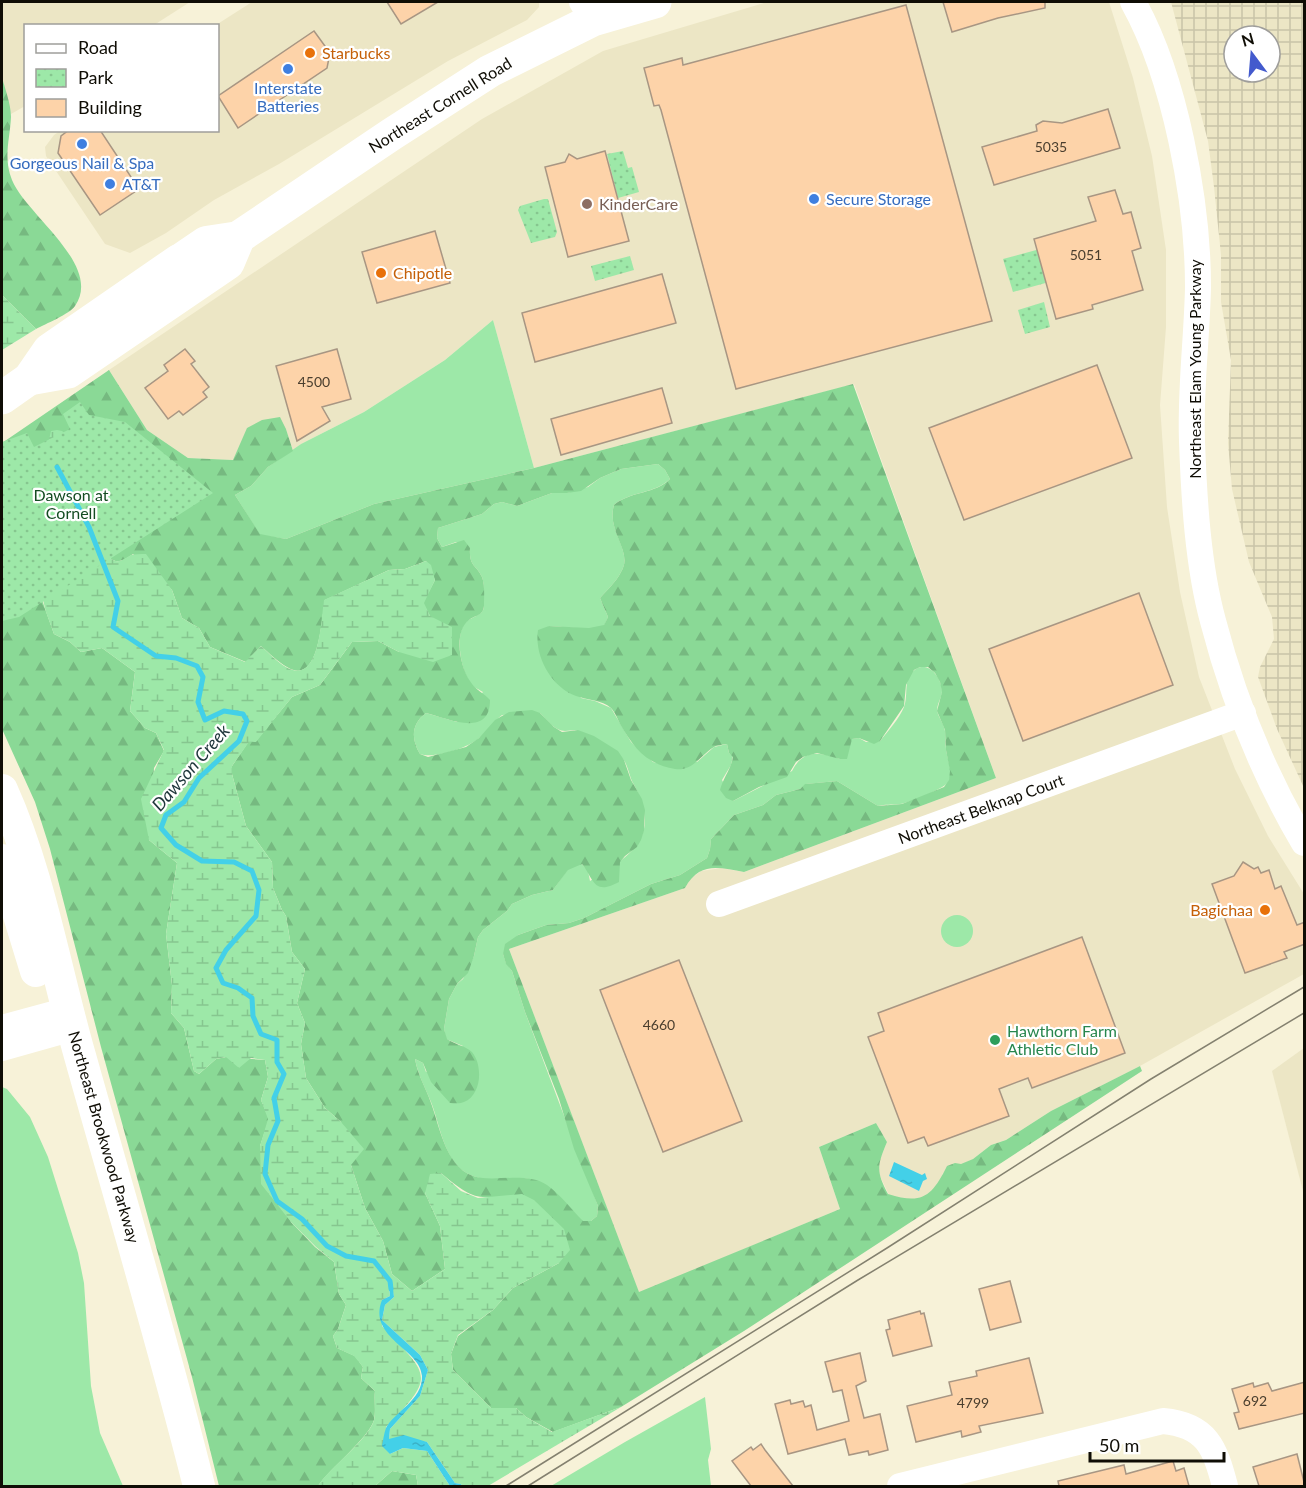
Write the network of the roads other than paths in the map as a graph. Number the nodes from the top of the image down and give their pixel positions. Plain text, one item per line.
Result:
1 (655, 2) edge
2 (1133, 2) edge
3 (588, 11) edge
4 (1146, 13) edge
5 (239, 237) junction
6 (178, 261) joint
7 (29, 379) junction
8 (2, 398) edge
9 (1243, 713) junction
10 (2, 790) edge
11 (1305, 843) edge
12 (2, 860) edge
13 (719, 904) dead end
14 (60, 1022) junction
15 (2, 1028) edge
16 (2, 1048) edge
17 (180, 1486) edge
18 (199, 1486) edge
19 (900, 1486) edge
20 (1225, 1486) edge

1 - 3 highway, Northeast Cornell Road
2 - 4 street, Northeast Elam Young Parkway
3 - 5 highway, Northeast Cornell Road
4 - 9 street, Northeast Elam Young Parkway
5 - 6 main road, Northeast Cornell Road
5 - 7 highway, Northeast Cornell Road
6 - 7 highway, Northeast Cornell Road
7 - 8 highway, Northeast Cornell Road
9 - 11 street, Northeast Elam Young Parkway
9 - 13 street, Northeast Belknap Court
10 - 14 main road, Northeast Brookwood Parkway
12 - 14 main road, Northeast Brookwood Parkway
14 - 15 street
14 - 16 street
14 - 17 main road, Northeast Brookwood Parkway
14 - 18 main road, Northeast Brookwood Parkway
19 - 20 street

